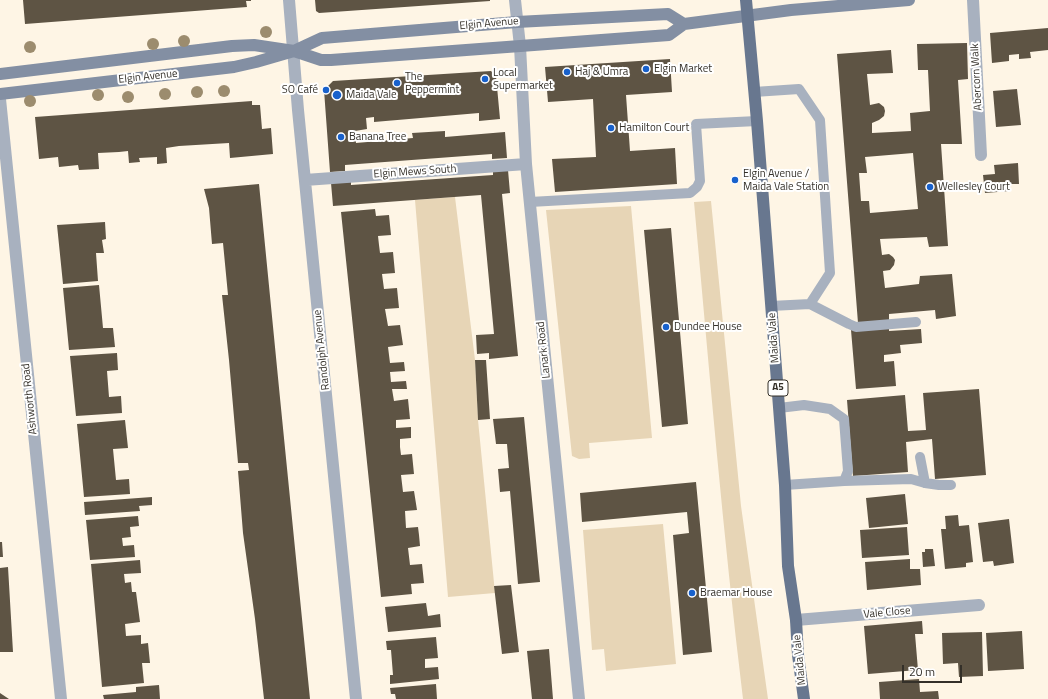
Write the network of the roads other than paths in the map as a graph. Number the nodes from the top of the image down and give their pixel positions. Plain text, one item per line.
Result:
1 (289, 0) edge
2 (515, 0) edge
3 (746, 0) edge
4 (909, 0) edge
5 (973, 0) edge
6 (747, 16) junction
7 (517, 22) junction
8 (684, 24) junction
9 (520, 46) junction
10 (294, 51) junction
11 (0, 74) edge
12 (754, 92) junction
13 (0, 94) edge
14 (0, 99) edge
15 (757, 121) junction
16 (981, 155) dead end
17 (526, 164) junction
18 (305, 180) junction
19 (530, 202) junction
20 (810, 304) junction
21 (771, 306) junction
22 (916, 322) dead end
23 (779, 408) junction
24 (920, 457) dead end
25 (844, 481) junction
26 (924, 483) junction
27 (785, 485) junction
28 (951, 485) dead end
29 (979, 605) dead end
30 (796, 620) junction
31 (60, 699) edge
32 (356, 699) edge
33 (579, 699) edge
34 (804, 699) edge

1 - 10 street, Randolph Avenue
2 - 7 street, Lanark Road
3 - 6 main road, Maida Vale / A5
4 - 6 street, Elgin Avenue
5 - 16 street, Abercorn Walk
6 - 8 street, Elgin Avenue
6 - 12 main road, Maida Vale / A5
7 - 8 street, Elgin Avenue
7 - 9 street, Lanark Road
7 - 10 street, Elgin Avenue
8 - 9 street, Elgin Avenue
9 - 10 street, Elgin Avenue
9 - 17 street, Lanark Road
10 - 11 street, Elgin Avenue
10 - 13 street, Elgin Avenue
10 - 18 street, Randolph Avenue
12 - 15 main road, Maida Vale / A5
12 - 20 lane
14 - 31 street, Ashworth Road
15 - 19 lane
15 - 21 main road, Maida Vale / A5
17 - 18 street, Elgin Mews South
17 - 19 street, Lanark Road
18 - 32 street, Randolph Avenue
19 - 33 street, Lanark Road
20 - 21 lane
20 - 22 lane
21 - 23 main road, Maida Vale / A5
23 - 25 lane
23 - 27 main road, Maida Vale / A5
24 - 26 lane
25 - 26 lane
25 - 27 lane
26 - 28 lane
27 - 30 main road, Maida Vale / A5
29 - 30 street, Vale Close
30 - 34 main road, Maida Vale / A5

